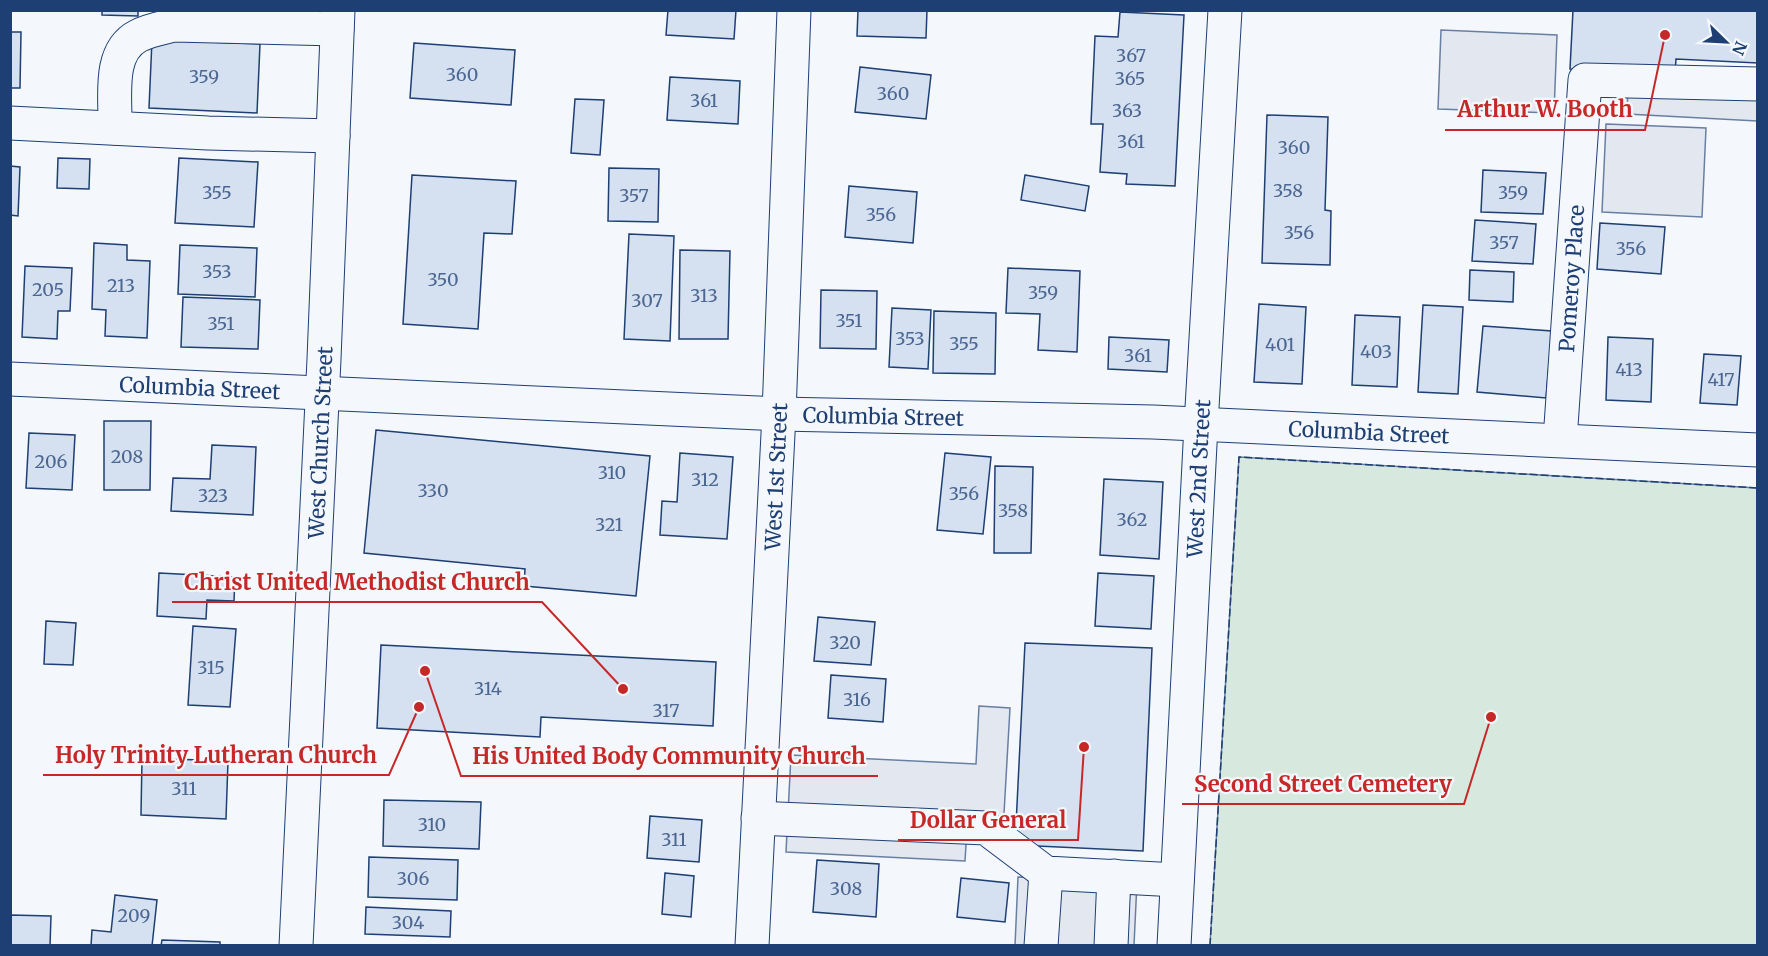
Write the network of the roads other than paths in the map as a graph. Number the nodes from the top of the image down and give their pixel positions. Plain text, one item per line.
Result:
1 (794, 10) edge
2 (1225, 10) edge
3 (338, 20) edge
4 (1758, 84) edge
5 (10, 123) edge
6 (115, 128) junction
7 (333, 135) junction
8 (10, 379) edge
9 (323, 393) junction
10 (779, 414) junction
11 (1201, 425) junction
12 (1560, 440) junction
13 (1758, 450) edge
14 (758, 818) junction
15 (1046, 873) junction
16 (1114, 876) junction
17 (1177, 880) junction
18 (296, 945) edge
19 (752, 945) edge
20 (1041, 945) edge
21 (1111, 945) edge
22 (1174, 945) edge

1 - 10 street, West 1st Street
2 - 11 street, West 2nd Street
3 - 6 street
3 - 7 street, West Church Street
4 - 12 street, Pomeroy Place
5 - 6 street
6 - 7 street
7 - 9 street, West Church Street
8 - 9 street, Columbia Street
9 - 10 street, Columbia Street
9 - 18 street, West Church Street
10 - 11 street, Columbia Street
10 - 14 street, West 1st Street
11 - 12 street, Columbia Street
11 - 17 street, West 2nd Street
12 - 13 street, Columbia Street
14 - 15 street
14 - 19 street, West 1st Street
15 - 16 street
15 - 20 street
16 - 17 street
16 - 21 street
17 - 22 street, West 2nd Street

